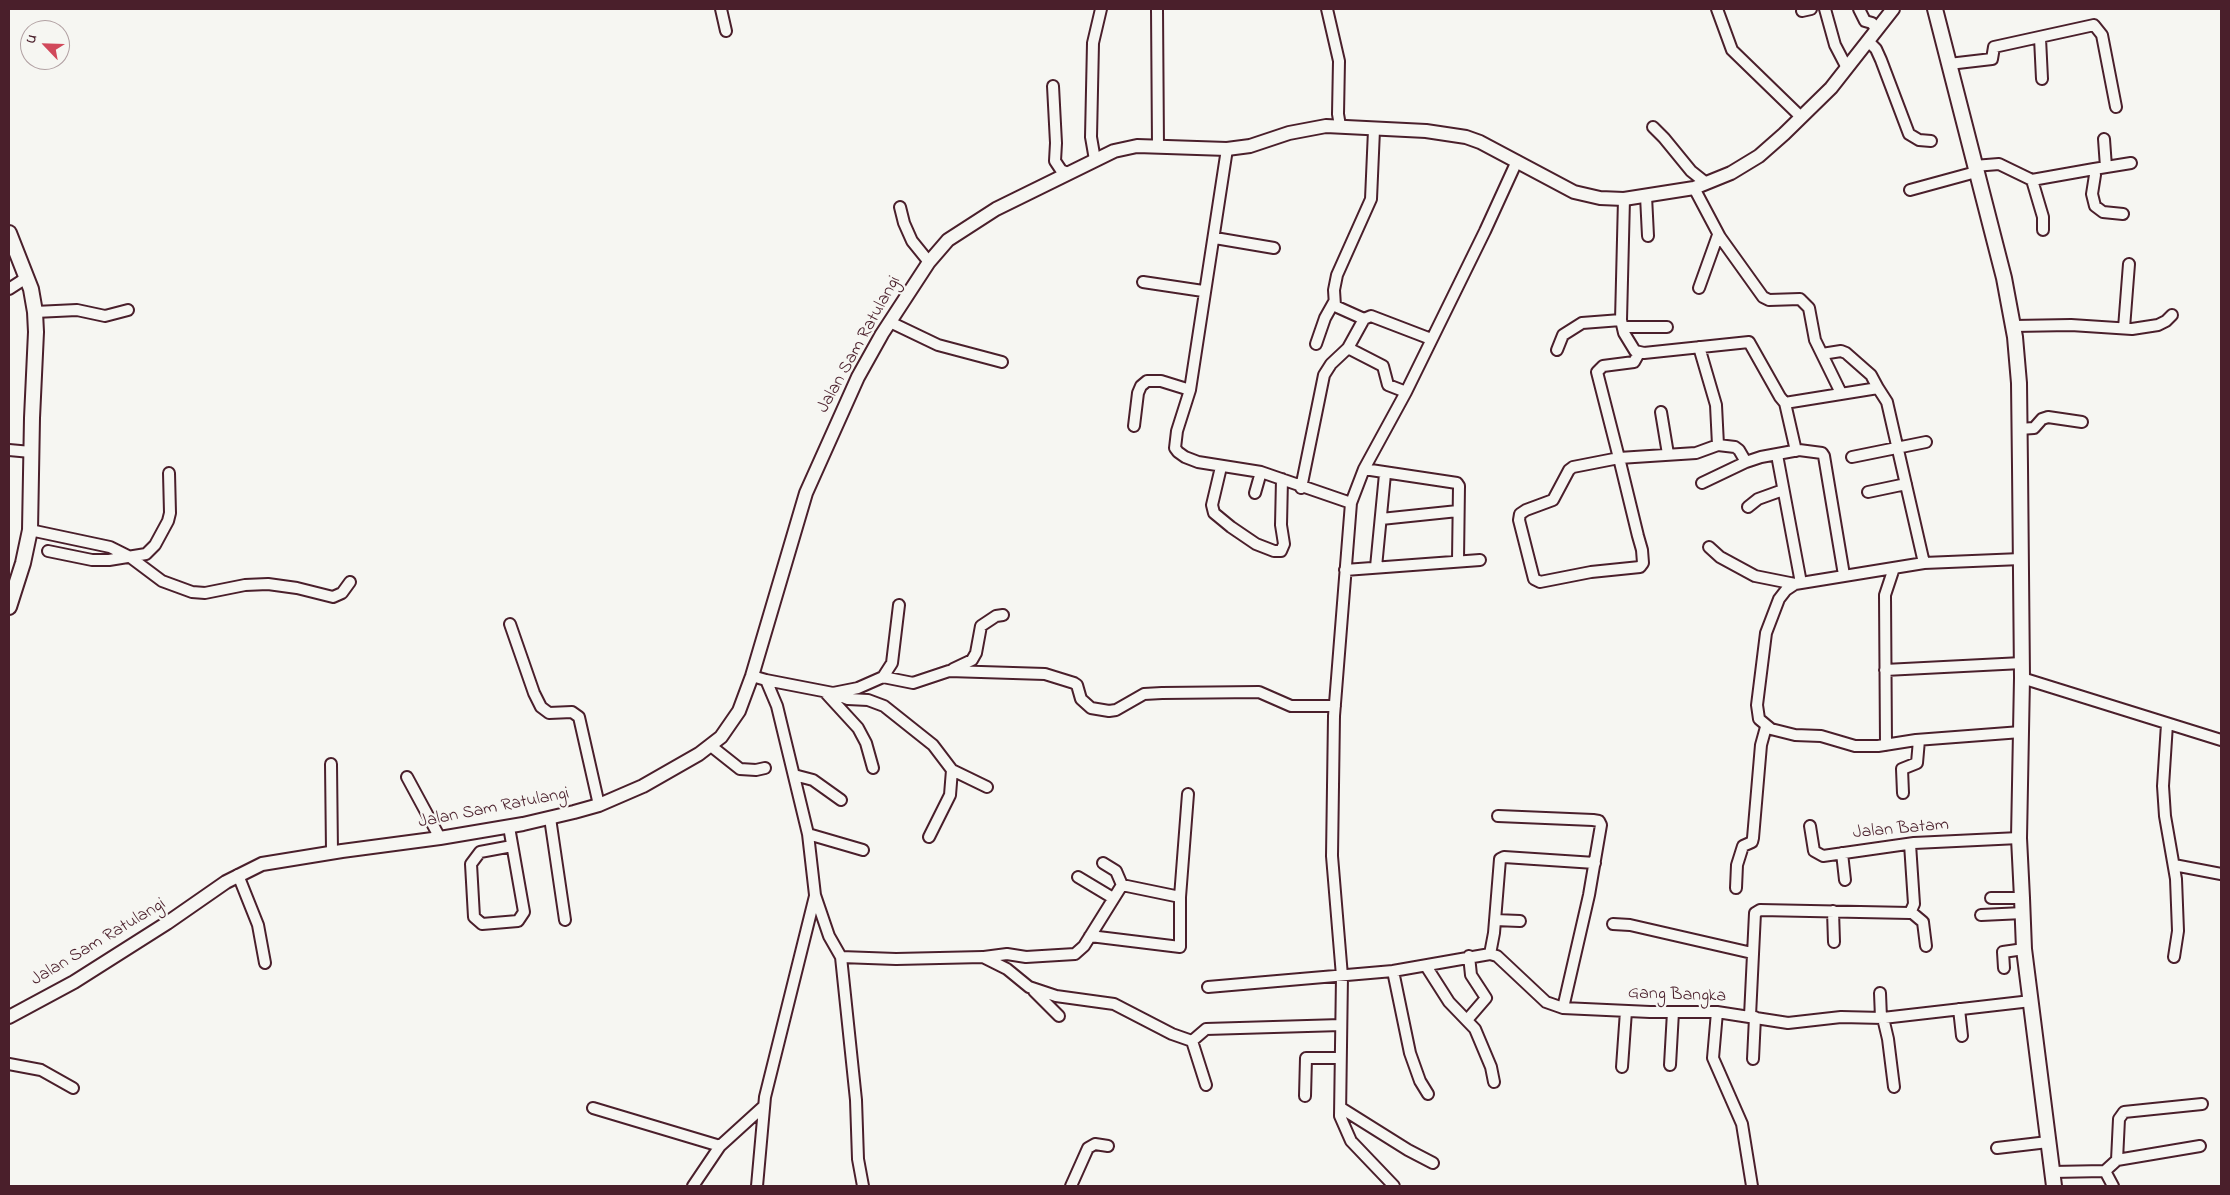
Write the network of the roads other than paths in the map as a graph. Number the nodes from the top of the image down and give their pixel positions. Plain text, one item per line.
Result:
1 (721, 9) edge
2 (1101, 9) edge
3 (1157, 9) edge
4 (1327, 9) edge
5 (1716, 9) edge
6 (1825, 9) edge
7 (1859, 9) edge
8 (1893, 9) edge
9 (1935, 9) edge
10 (1876, 29) junction
11 (726, 31) dead end
12 (2040, 38) junction
13 (1868, 41) junction
14 (1949, 64) junction
15 (1847, 68) junction
16 (2042, 79) dead end
17 (1053, 86) dead end
18 (2116, 108) dead end
19 (1801, 117) junction
20 (1340, 126) junction
21 (1653, 127) dead end
22 (1374, 130) junction
23 (2104, 139) dead end
24 (1931, 141) dead end
25 (1158, 147) junction
26 (1227, 149) junction
27 (1095, 160) junction
28 (1516, 161) junction
29 (2131, 163) dead end
30 (2106, 167) junction
31 (1975, 169) junction
32 (2094, 169) junction
33 (1068, 173) junction
34 (2032, 180) junction
35 (1700, 186) junction
36 (1910, 190) dead end
37 (1646, 196) junction
38 (1624, 199) junction
39 (900, 207) dead end
40 (2123, 214) dead end
41 (2043, 230) dead end
42 (9, 233) edge
43 (1718, 234) junction
44 (1648, 236) dead end
45 (1215, 238) junction
46 (1274, 248) dead end
47 (929, 262) junction
48 (2129, 264) dead end
49 (26, 278) junction
50 (1143, 282) dead end
51 (1699, 288) dead end
52 (9, 289) edge
53 (1204, 292) junction
54 (1334, 302) junction
55 (128, 310) dead end
56 (36, 312) junction
57 (2172, 315) dead end
58 (1364, 319) junction
59 (890, 322) junction
60 (1622, 323) junction
61 (2014, 326) junction
62 (1667, 327) dead end
63 (2124, 328) junction
64 (1431, 339) junction
65 (1316, 344) dead end
66 (1699, 347) junction
67 (1348, 348) junction
68 (1557, 350) dead end
69 (1639, 353) junction
70 (1822, 354) junction
71 (1002, 362) dead end
72 (1878, 388) junction
73 (1190, 390) junction
74 (1406, 392) junction
75 (1841, 393) junction
76 (1785, 403) junction
77 (1661, 412) dead end
78 (2082, 422) dead end
79 (1134, 426) dead end
80 (2019, 429) junction
81 (1926, 442) dead end
82 (1718, 445) junction
83 (1898, 449) junction
84 (9, 450) edge
85 (1796, 451) junction
86 (31, 452) junction
87 (1668, 454) junction
88 (1776, 454) junction
89 (1852, 457) dead end
90 (1619, 458) junction
91 (1746, 462) junction
92 (1221, 467) junction
93 (1364, 470) junction
94 (1261, 472) junction
95 (168, 473) dead end
96 (1385, 474) junction
97 (1282, 479) junction
98 (1702, 483) dead end
99 (1906, 484) junction
100 (1301, 488) junction
101 (1783, 490) junction
102 (1868, 492) dead end
103 (1255, 493) dead end
104 (1351, 503) junction
105 (1748, 507) dead end
106 (1458, 511) junction
107 (1381, 519) junction
108 (30, 530) junction
109 (1709, 547) dead end
110 (48, 551) dead end
111 (130, 557) junction
112 (2021, 558) junction
113 (1458, 560) junction
114 (1480, 560) dead end
115 (1924, 563) junction
116 (1376, 567) junction
117 (1894, 568) junction
118 (1345, 570) junction
119 (1844, 575) junction
120 (350, 582) dead end
121 (1798, 583) junction
122 (899, 605) dead end
123 (9, 607) edge
124 (1003, 615) dead end
125 (510, 624) dead end
126 (2022, 664) junction
127 (1885, 670) junction
128 (949, 671) junction
129 (752, 676) junction
130 (883, 677) junction
131 (2022, 678) junction
132 (766, 680) junction
133 (828, 692) junction
134 (1335, 706) junction
135 (2167, 724) junction
136 (1766, 727) junction
137 (2021, 732) junction
138 (1919, 740) junction
139 (2221, 740) edge
140 (1886, 745) junction
141 (711, 746) junction
142 (331, 764) dead end
143 (765, 768) dead end
144 (873, 768) dead end
145 (952, 770) junction
146 (794, 774) junction
147 (407, 776) dead end
148 (987, 787) dead end
149 (1903, 793) dead end
150 (1188, 794) dead end
151 (841, 800) dead end
152 (599, 805) junction
153 (1498, 816) dead end
154 (550, 818) junction
155 (1810, 826) dead end
156 (509, 827) junction
157 (808, 834) junction
158 (929, 837) dead end
159 (440, 838) junction
160 (2019, 838) junction
161 (1910, 844) junction
162 (512, 846) junction
163 (863, 850) dead end
164 (332, 852) junction
165 (1842, 853) junction
166 (1595, 862) junction
167 (1103, 863) dead end
168 (2174, 866) junction
169 (2221, 874) edge
170 (238, 875) junction
171 (1078, 877) dead end
172 (1845, 880) dead end
173 (1122, 885) junction
174 (1736, 888) dead end
175 (815, 895) junction
176 (1180, 897) junction
177 (1113, 898) junction
178 (1991, 898) dead end
179 (2022, 898) junction
180 (1833, 911) junction
181 (1911, 912) junction
182 (2022, 913) junction
183 (1981, 915) dead end
184 (565, 920) dead end
185 (1495, 920) junction
186 (1520, 921) dead end
187 (1613, 924) dead end
188 (1090, 936) junction
189 (1834, 942) dead end
190 (1926, 946) dead end
191 (2024, 949) junction
192 (1752, 953) junction
193 (1490, 954) junction
194 (1469, 956) junction
195 (841, 957) junction
196 (983, 957) junction
197 (2174, 958) dead end
198 (265, 963) dead end
199 (1426, 966) junction
200 (2004, 968) dead end
201 (1393, 971) junction
202 (1342, 976) junction
203 (1029, 987) junction
204 (1208, 987) dead end
205 (1880, 993) dead end
206 (2031, 1001) junction
207 (1562, 1008) junction
208 (1959, 1009) junction
209 (1626, 1011) junction
210 (1673, 1012) junction
211 (1717, 1012) junction
212 (1060, 1016) dead end
213 (1753, 1016) junction
214 (9, 1017) edge
215 (1882, 1018) junction
216 (1467, 1020) junction
217 (1341, 1025) junction
218 (1962, 1036) dead end
219 (1192, 1041) junction
220 (1340, 1058) junction
221 (1753, 1059) dead end
222 (9, 1064) edge
223 (1670, 1065) dead end
224 (1622, 1067) dead end
225 (1494, 1082) dead end
226 (1206, 1085) dead end
227 (1894, 1087) dead end
228 (73, 1088) dead end
229 (1428, 1094) dead end
230 (1305, 1096) dead end
231 (2202, 1104) dead end
232 (764, 1106) junction
233 (593, 1108) dead end
234 (1341, 1108) junction
235 (2048, 1142) junction
236 (720, 1146) junction
237 (1108, 1146) dead end
238 (2200, 1146) dead end
239 (1997, 1148) dead end
240 (2117, 1160) junction
241 (1433, 1163) dead end
242 (2105, 1171) junction
243 (2053, 1179) edge
244 (693, 1186) edge
245 (757, 1186) edge
246 (863, 1186) edge
247 (1071, 1186) edge
248 (1394, 1186) edge
249 (1752, 1186) edge
250 (2113, 1186) edge

1 - 11 street
2 - 27 street
3 - 25 street
4 - 20 street
5 - 19 street
6 - 15 street
7 - 10 street
8 - 10 street, Jalan Sam Ratulangi
9 - 14 main road
10 - 13 street, Jalan Sam Ratulangi
12 - 14 street
12 - 16 street
12 - 18 street
13 - 15 street, Jalan Sam Ratulangi
13 - 24 street
14 - 31 main road
15 - 19 street, Jalan Sam Ratulangi
17 - 33 street
19 - 35 street, Jalan Sam Ratulangi
20 - 22 street, Jalan Sam Ratulangi
20 - 26 street, Jalan Sam Ratulangi
21 - 35 street
22 - 28 street, Jalan Sam Ratulangi
22 - 54 street
23 - 30 street
25 - 26 street, Jalan Sam Ratulangi
25 - 27 street, Jalan Sam Ratulangi
26 - 45 street
27 - 33 street, Jalan Sam Ratulangi
28 - 38 street, Jalan Sam Ratulangi
28 - 64 street
29 - 30 street
30 - 32 street
31 - 34 street
31 - 36 street
31 - 61 main road
32 - 34 street
32 - 40 street
33 - 47 street, Jalan Sam Ratulangi
34 - 41 street
35 - 37 street, Jalan Sam Ratulangi
35 - 43 street
37 - 38 street, Jalan Sam Ratulangi
37 - 44 street
38 - 60 street
39 - 47 street
42 - 49 main road
43 - 51 street
43 - 70 street
45 - 46 street
45 - 53 street
47 - 59 street, Jalan Sam Ratulangi
48 - 63 street
49 - 52 street
49 - 56 main road
50 - 53 street
53 - 73 street
54 - 58 street
54 - 65 street
55 - 56 street
56 - 86 main road
57 - 63 street
58 - 64 street
58 - 67 street
59 - 71 street
59 - 129 street, Jalan Sam Ratulangi
60 - 62 street
60 - 68 street
60 - 69 street
61 - 63 street
61 - 80 main road
64 - 74 street
66 - 69 street
66 - 76 street
66 - 82 street
67 - 74 street
67 - 100 street
69 - 90 street
70 - 72 street
70 - 75 street
72 - 75 street
72 - 83 street
73 - 79 street
73 - 92 street
74 - 93 street
75 - 76 street
76 - 85 street
77 - 87 street
78 - 80 street
80 - 112 main road
81 - 83 street
82 - 87 street
82 - 91 street
83 - 89 street
83 - 99 street
84 - 86 street
85 - 88 street
85 - 119 street
86 - 108 main road
87 - 90 street
88 - 91 street
88 - 101 street
90 - 90 street
91 - 98 street
92 - 94 street
92 - 97 street
93 - 96 street
93 - 104 street
94 - 97 street
94 - 103 street
95 - 111 street
96 - 106 street
96 - 107 street
97 - 100 street
99 - 102 street
99 - 115 street
100 - 104 street
101 - 105 street
101 - 121 street
104 - 118 street
106 - 107 street
106 - 113 street
107 - 116 street
108 - 111 street
108 - 123 main road
109 - 121 street
110 - 111 street
111 - 120 street
112 - 115 street
112 - 126 main road
113 - 114 street
113 - 116 street
115 - 117 street
116 - 118 street
117 - 119 street
117 - 127 street
118 - 134 street
119 - 121 street
121 - 136 street
122 - 130 street
124 - 128 street
125 - 152 street
126 - 127 street
126 - 131 main road
127 - 140 street
128 - 130 street
128 - 134 street
129 - 132 street
129 - 141 street, Jalan Sam Ratulangi
130 - 133 street
131 - 135 street
131 - 137 main road
132 - 133 street
132 - 146 street
133 - 144 street
133 - 145 street
134 - 202 street
135 - 139 street
135 - 168 street
136 - 140 street
136 - 174 street
137 - 138 street
137 - 160 main road
138 - 140 street
138 - 149 street
141 - 143 street
141 - 152 street, Jalan Sam Ratulangi
142 - 164 street
145 - 148 street
145 - 158 street
146 - 151 street
146 - 157 street
147 - 159 street
150 - 176 street
152 - 154 street, Jalan Sam Ratulangi
153 - 166 street
154 - 156 street, Jalan Sam Ratulangi
154 - 184 street
155 - 165 street, Jalan Batam
156 - 159 street, Jalan Sam Ratulangi
156 - 162 street
157 - 163 street
157 - 175 street
159 - 164 street, Jalan Sam Ratulangi
160 - 161 street, Jalan Batam
160 - 179 main road
161 - 165 street, Jalan Batam
161 - 181 street
162 - 162 street
164 - 170 street, Jalan Sam Ratulangi
165 - 172 street
166 - 185 street
166 - 207 street
167 - 173 street
168 - 169 street
168 - 197 street
170 - 198 street
170 - 214 street, Jalan Sam Ratulangi
171 - 177 street
173 - 176 street
173 - 177 street
175 - 195 street
175 - 232 street
176 - 188 street
177 - 188 street
178 - 179 street
179 - 182 main road
180 - 181 street
180 - 189 street
180 - 192 street
181 - 190 street
182 - 183 street
182 - 191 main road
185 - 186 street
185 - 193 street
187 - 192 street
188 - 196 street
191 - 200 street
191 - 206 main road
192 - 213 street
193 - 194 street
193 - 207 street, Gang Bangka
194 - 199 street
194 - 216 street
195 - 196 street
195 - 246 street
196 - 203 street
199 - 201 street
199 - 216 street
201 - 202 street
201 - 229 street
202 - 204 street
202 - 217 street
203 - 212 street
203 - 219 street
205 - 215 street
206 - 208 street, Gang Bangka
206 - 235 main road
207 - 209 street, Gang Bangka
208 - 215 street, Gang Bangka
208 - 218 street
209 - 210 street, Gang Bangka
209 - 224 street
210 - 211 street, Gang Bangka
210 - 223 street
211 - 213 street, Gang Bangka
211 - 249 street
213 - 215 street, Gang Bangka
213 - 221 street
215 - 227 street
216 - 225 street
217 - 219 street
217 - 220 street
219 - 226 street
220 - 230 street
220 - 234 street
222 - 228 street
231 - 240 street
232 - 236 street
232 - 245 street
233 - 236 street
234 - 241 street
234 - 248 street
235 - 239 street
235 - 243 main road
236 - 244 street
237 - 247 street
238 - 240 street
240 - 242 street
242 - 243 street
242 - 250 street

